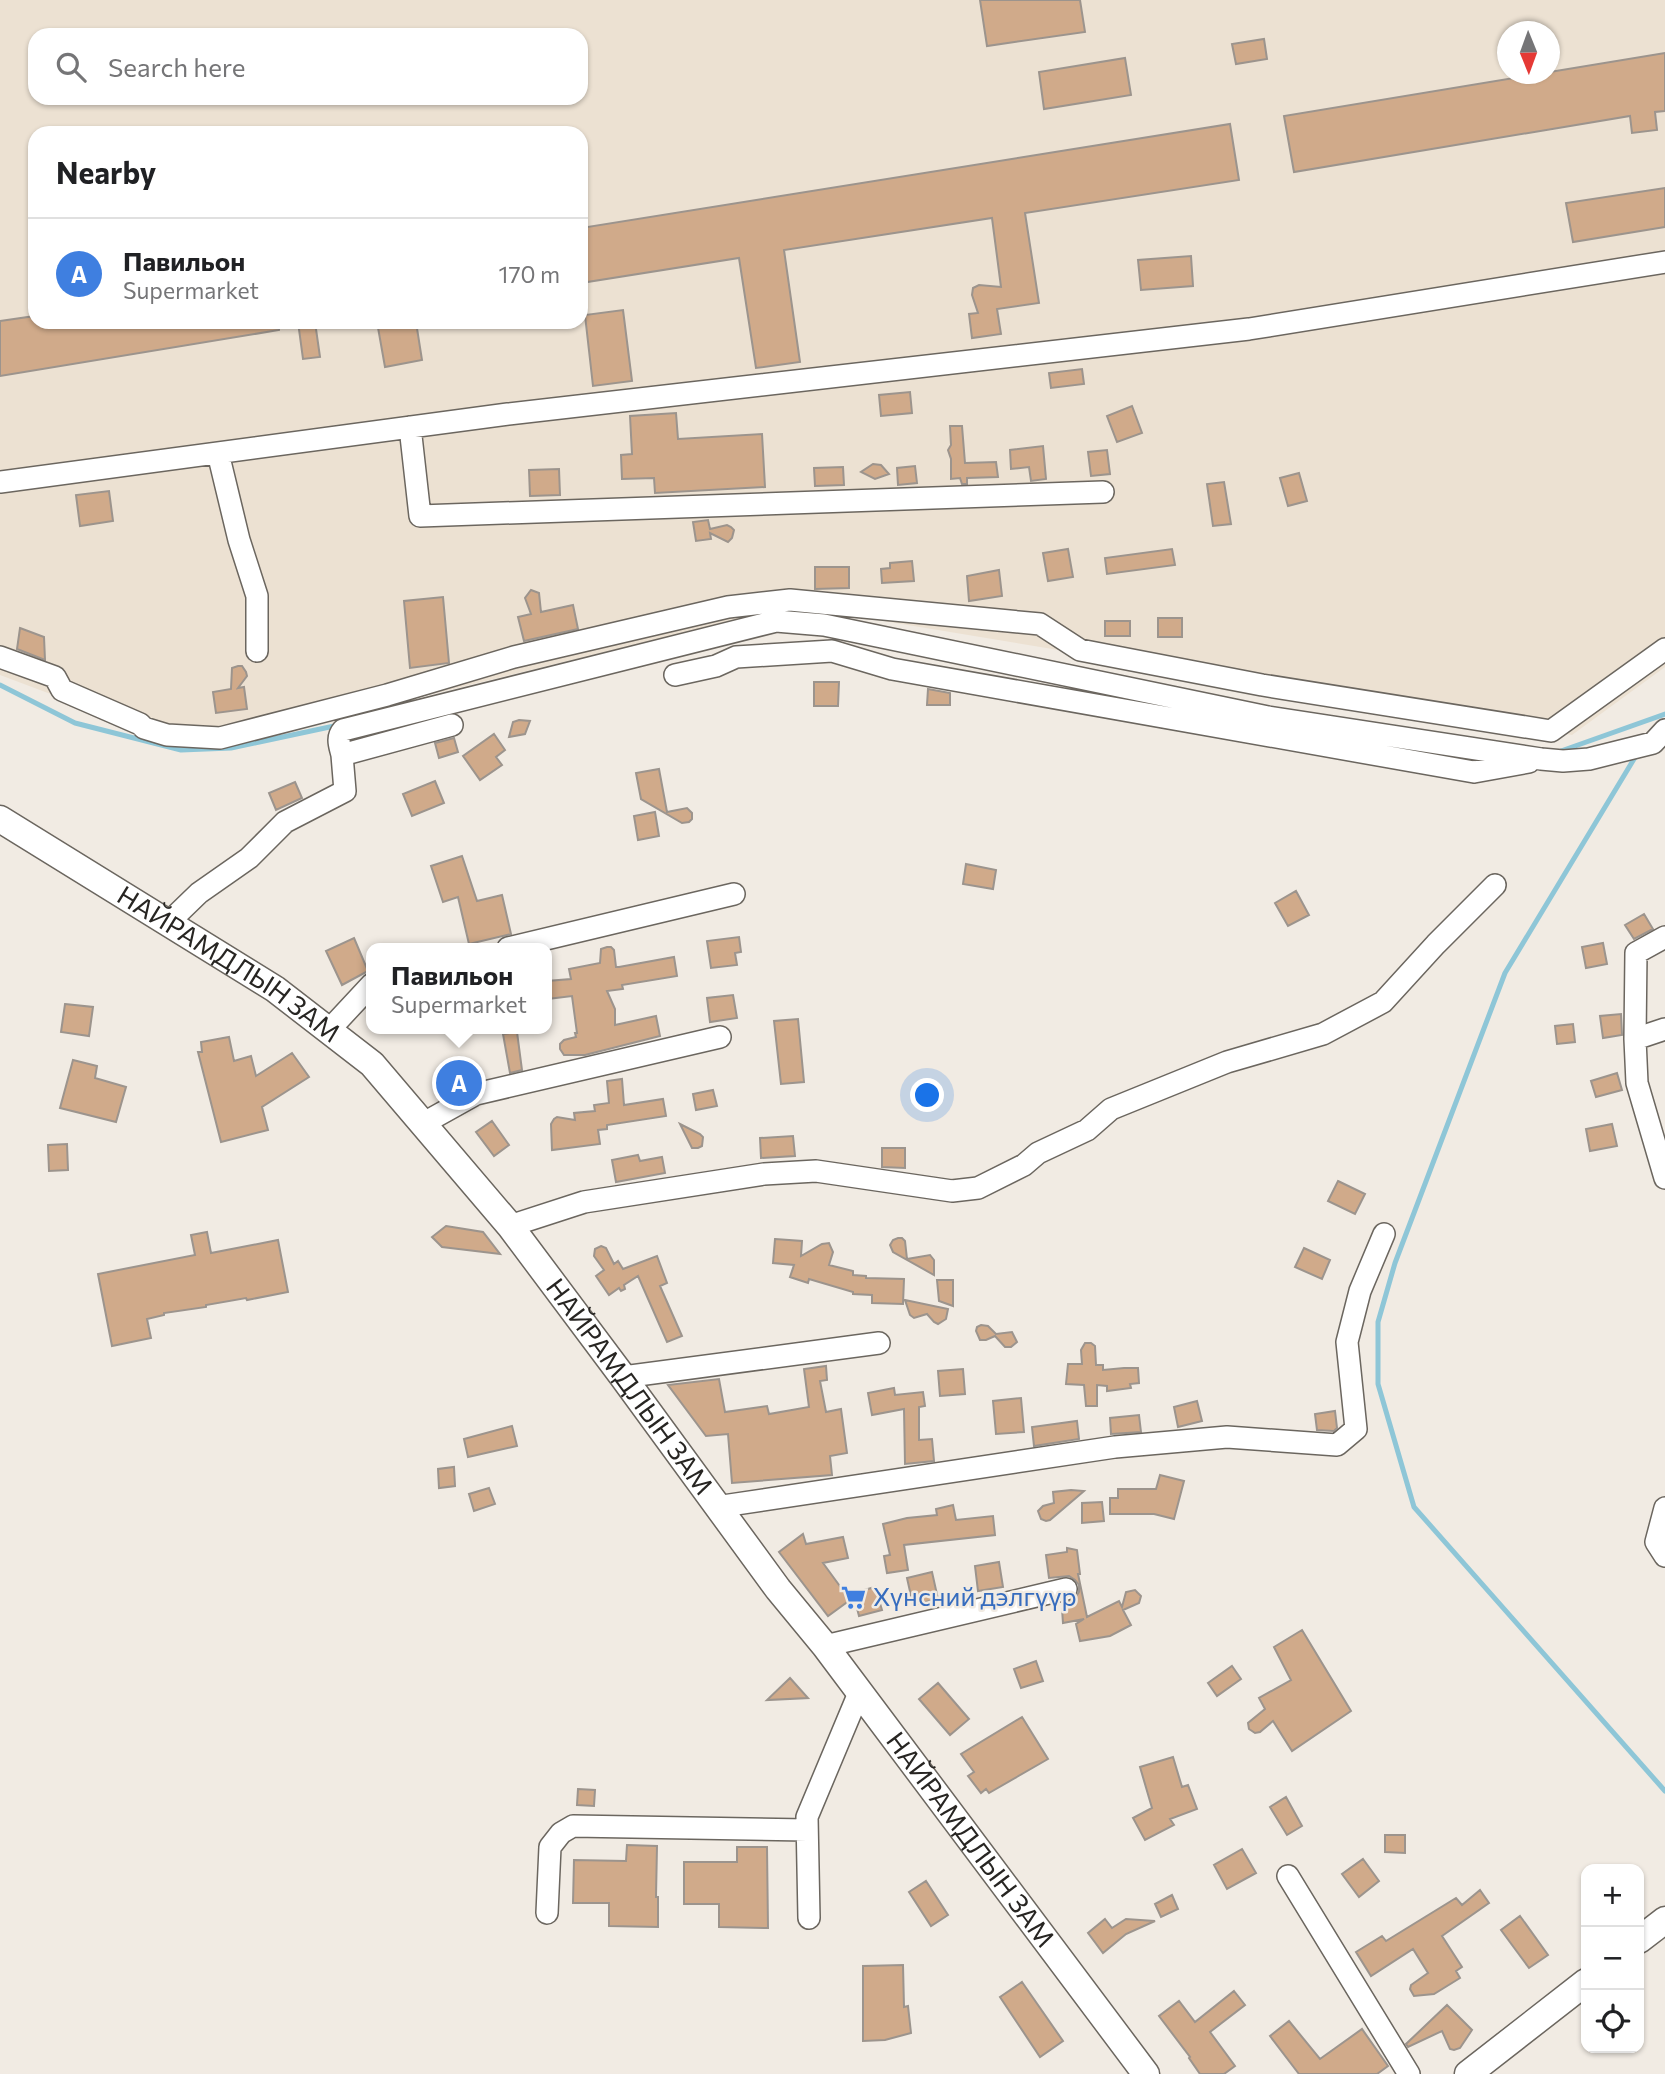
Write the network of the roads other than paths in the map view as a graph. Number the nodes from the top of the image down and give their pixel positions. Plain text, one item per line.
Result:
1 (1665, 262) edge
2 (410, 427) junction
3 (218, 453) junction
4 (0, 482) edge
5 (1103, 492) dead end
6 (1665, 649) edge
7 (257, 651) dead end
8 (0, 657) edge
9 (675, 675) dead end
10 (452, 726) dead end
11 (1665, 730) edge
12 (342, 755) junction
13 (1541, 759) junction
14 (0, 819) edge
15 (1495, 885) dead end
16 (734, 894) dead end
17 (168, 923) junction
18 (1665, 937) edge
19 (530, 943) edge
20 (366, 990) edge
21 (330, 1029) junction
22 (1665, 1030) edge
23 (720, 1037) dead end
24 (1635, 1039) junction
25 (424, 1123) junction
26 (1665, 1178) edge
27 (510, 1226) junction
28 (1384, 1234) dead end
29 (878, 1343) dead end
30 (623, 1377) junction
31 (716, 1507) junction
32 (1665, 1508) edge
33 (1665, 1556) edge
34 (1066, 1590) dead end
35 (825, 1646) junction
36 (859, 1693) junction
37 (807, 1830) junction
38 (1288, 1876) dead end
39 (547, 1913) dead end
40 (809, 1918) dead end
41 (1665, 1920) edge
42 (1644, 1936) edge
43 (1581, 1986) edge
44 (1146, 2074) edge
45 (1409, 2074) edge
46 (1468, 2074) edge

1 - 2 street
2 - 3 street
2 - 5 street
3 - 4 street
3 - 7 street
6 - 8 street
9 - 13 street
10 - 12 street
11 - 13 street
12 - 13 street
12 - 17 street
14 - 17 main road, НАЙРАМДЛЫН ЗАМ
15 - 27 street
16 - 19 street
17 - 21 main road, НАЙРАМДЛЫН ЗАМ
18 - 24 street
20 - 21 street
21 - 25 main road, НАЙРАМДЛЫН ЗАМ
22 - 24 street
23 - 25 street
24 - 26 street
25 - 27 main road, НАЙРАМДЛЫН ЗАМ
27 - 30 main road, НАЙРАМДЛЫН ЗАМ
28 - 31 street
29 - 30 street
30 - 31 main road, НАЙРАМДЛЫН ЗАМ
31 - 35 main road, НАЙРАМДЛЫН ЗАМ
32 - 33 street
34 - 35 street
35 - 36 main road, НАЙРАМДЛЫН ЗАМ
36 - 37 street
36 - 44 main road, НАЙРАМДЛЫН ЗАМ
37 - 39 street
37 - 40 street
38 - 45 street
41 - 42 main road
43 - 46 main road

